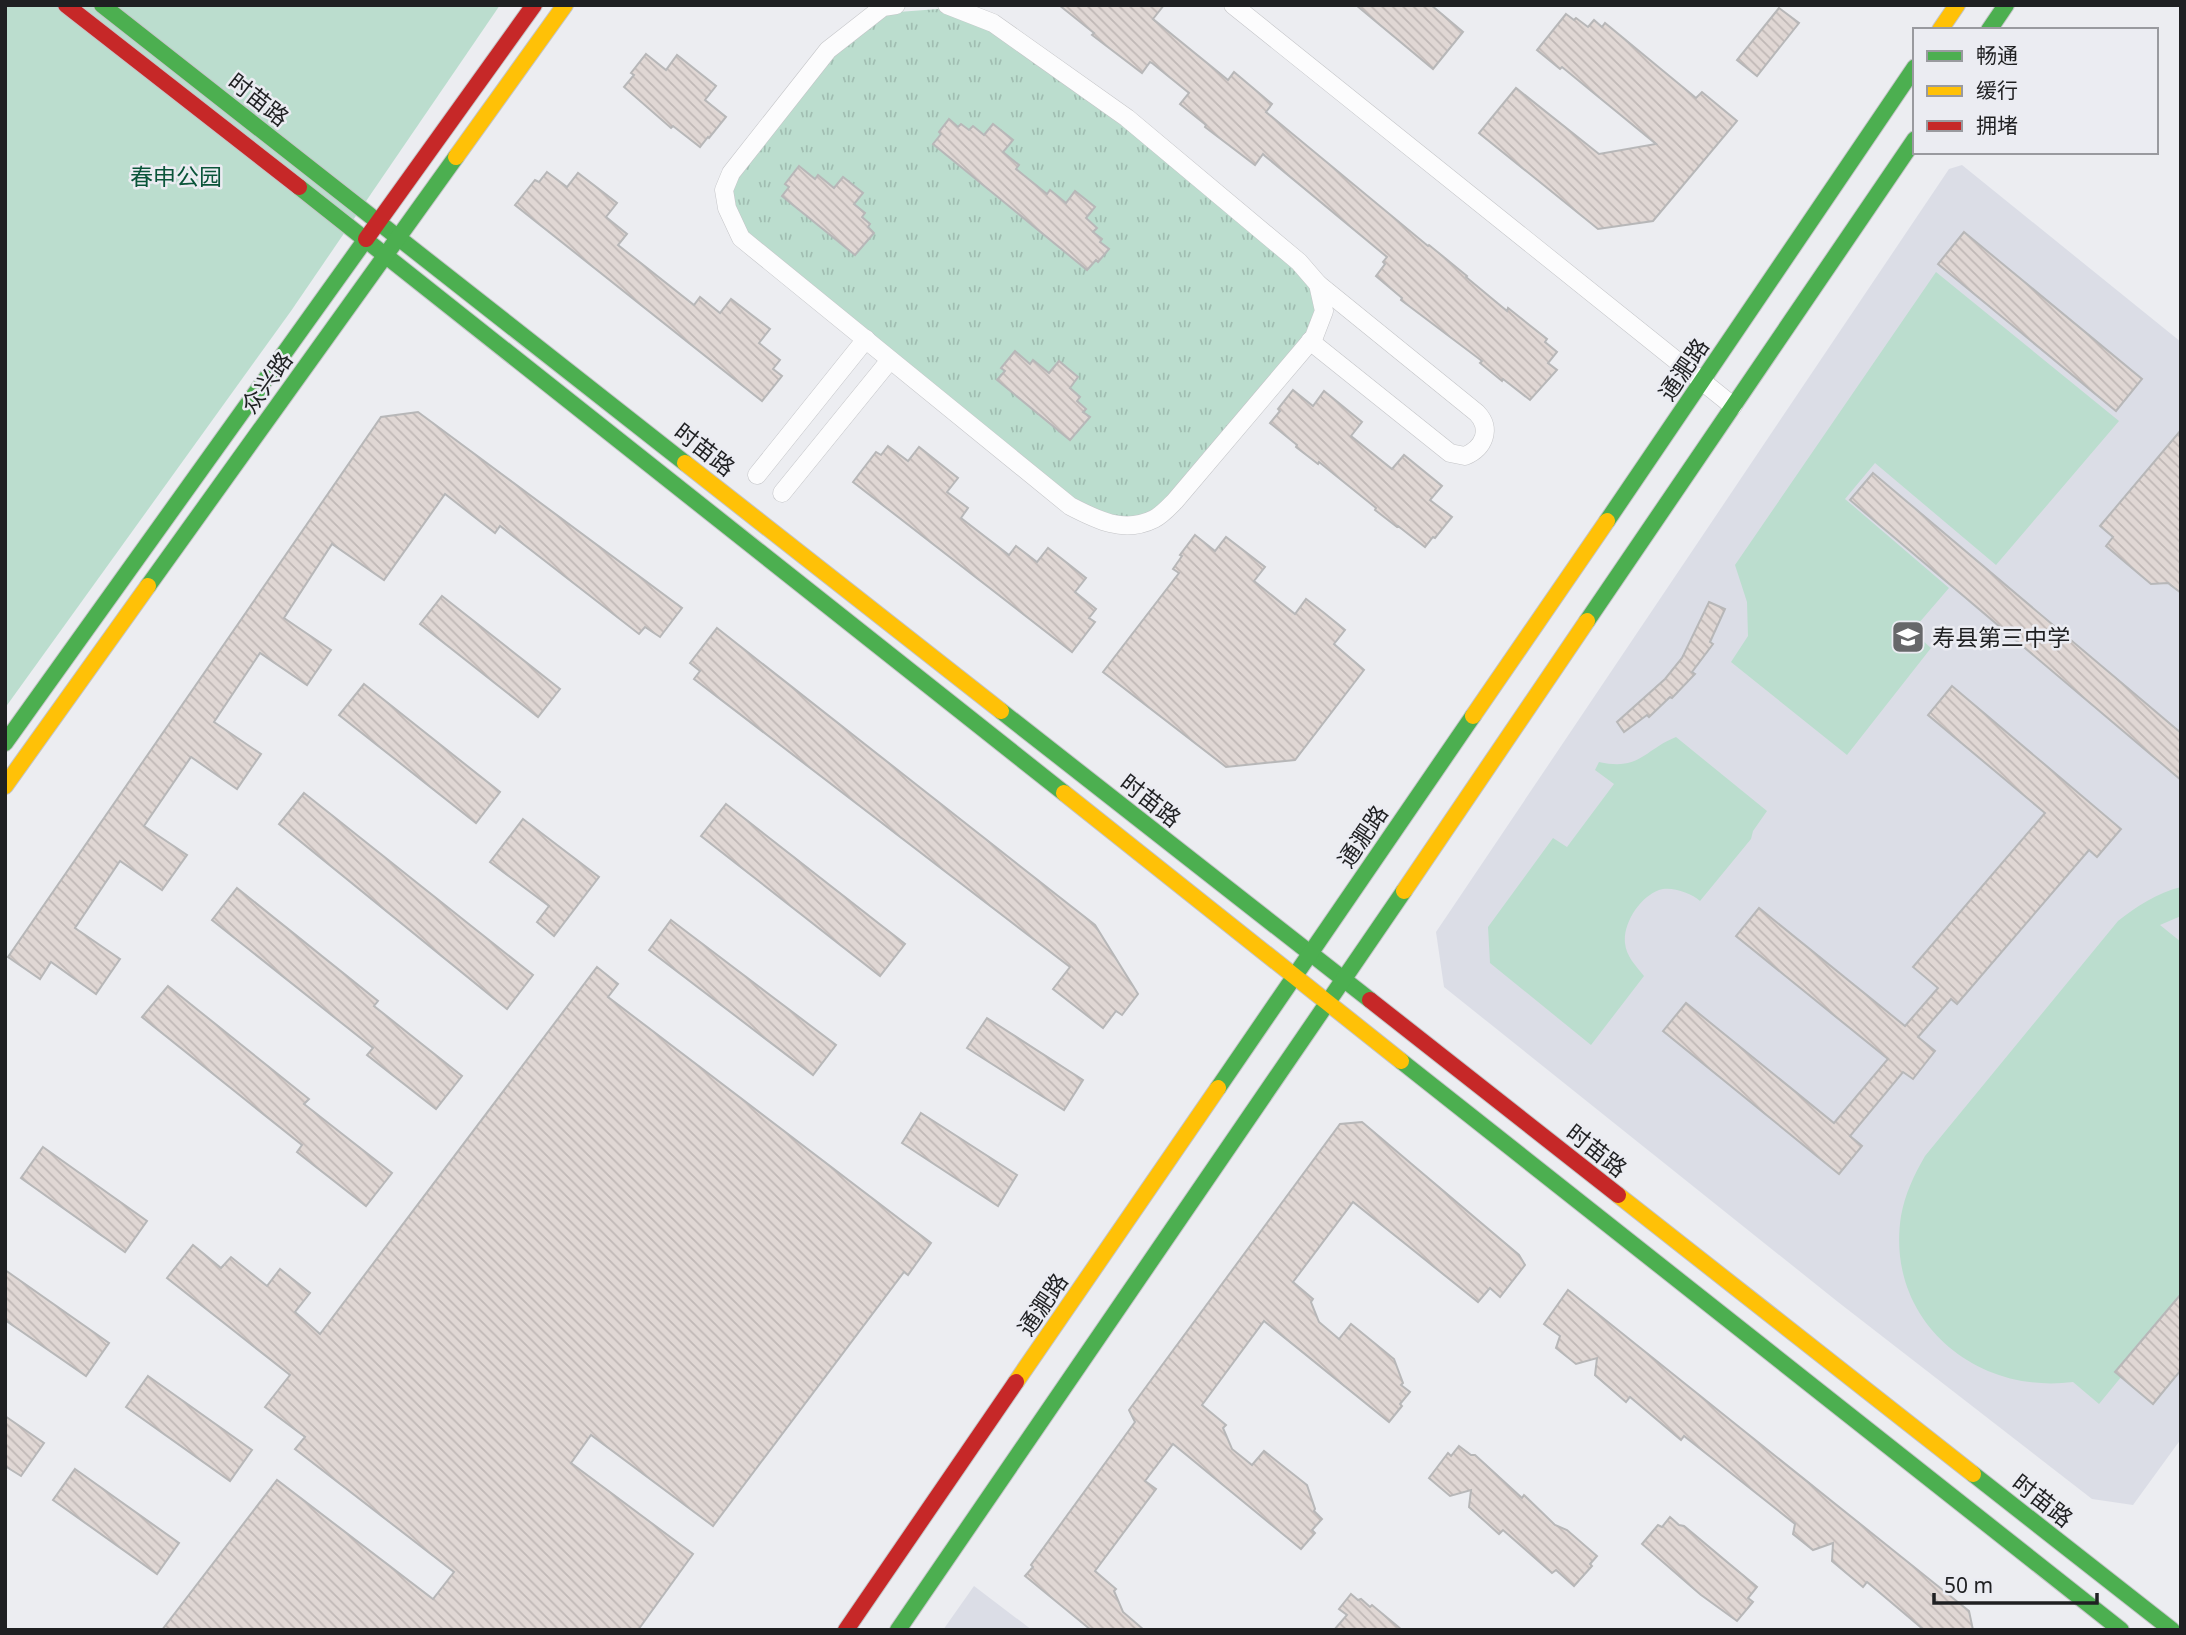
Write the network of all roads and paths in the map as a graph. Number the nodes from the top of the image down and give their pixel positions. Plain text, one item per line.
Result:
1 (66, 5) edge
2 (102, 5) edge
3 (534, 5) edge
4 (565, 5) edge
5 (896, 5) edge
6 (947, 5) edge
7 (1234, 5) edge
8 (1957, 5) edge
9 (2006, 5) edge
10 (1941, 28) edge
11 (1990, 28) edge
12 (1913, 70) edge
13 (1913, 142) edge
14 (379, 221) junction
15 (398, 236) junction
16 (385, 254) junction
17 (1318, 284) junction
18 (866, 340) junction
19 (1310, 341) junction
20 (890, 360) junction
21 (1702, 382) junction
22 (1734, 406) junction
23 (757, 475) dead end
24 (782, 493) dead end
25 (5, 743) edge
26 (5, 786) edge
27 (1309, 954) junction
28 (1294, 976) junction
29 (1343, 980) junction
30 (1328, 1002) junction
31 (2129, 1597) junction
32 (2153, 1624) edge
33 (2113, 1627) edge
34 (846, 1630) edge
35 (898, 1630) edge
36 (2172, 1630) edge

1 - 16 street, 时苗路
2 - 14 street, 时苗路
3 - 14 street, 众兴路
4 - 15 street, 众兴路
5 - 18 street
6 - 17 street
7 - 21 street
8 - 10 street
9 - 11 street
12 - 21 street, 通淝路
13 - 22 street
14 - 15 street, 时苗路
14 - 25 street, 众兴路
15 - 16 street, 众兴路
15 - 27 street, 时苗路
16 - 26 street, 众兴路
16 - 28 street, 时苗路
17 - 19 street
17 - 19 street
18 - 20 street
18 - 23 street
19 - 20 street
20 - 24 street
21 - 22 street
21 - 27 street, 通淝路
22 - 29 street
27 - 28 street, 通淝路
27 - 29 street, 时苗路
28 - 30 street, 时苗路
28 - 34 street, 通淝路
29 - 30 street
29 - 31 street, 时苗路
30 - 33 street, 时苗路
30 - 35 street
31 - 32 street, 时苗路
31 - 33 street
32 - 36 street, 时苗路

